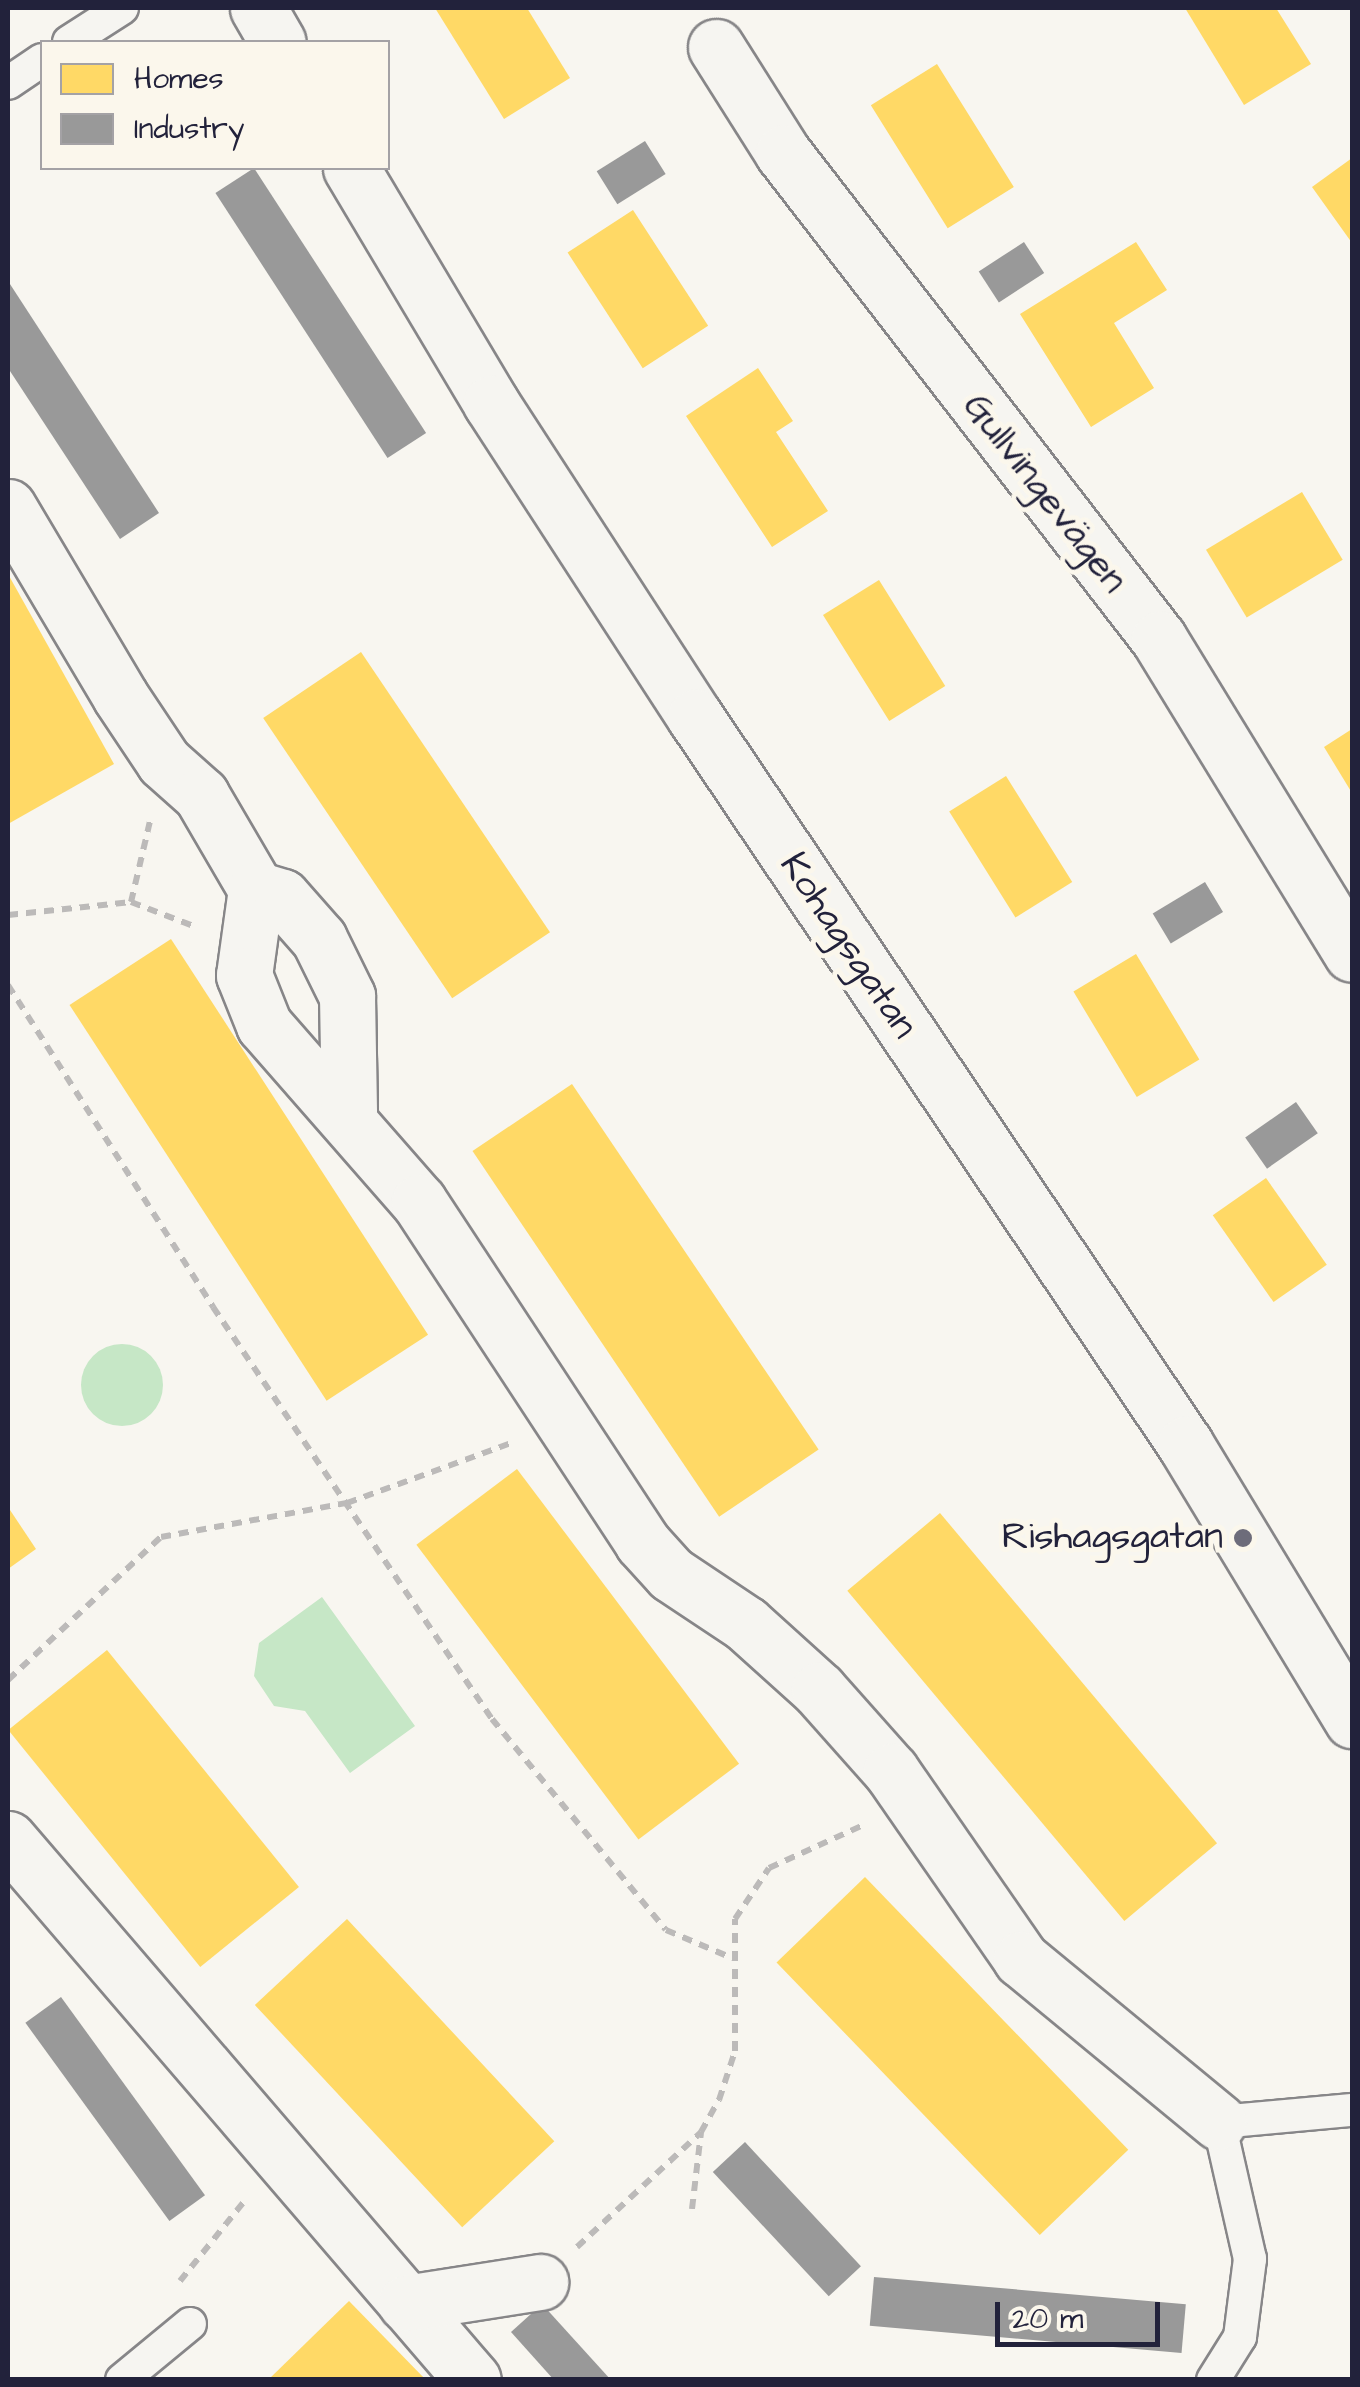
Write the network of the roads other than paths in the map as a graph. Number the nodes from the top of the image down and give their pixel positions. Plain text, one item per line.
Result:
1 (122, 8) edge
2 (258, 8) edge
3 (72, 40) edge
4 (277, 40) edge
5 (716, 47) dead end
6 (40, 61) edge
7 (8, 83) edge
8 (352, 170) edge
9 (8, 507) edge
10 (256, 889) junction
11 (1352, 954) edge
12 (349, 1114) junction
13 (1352, 1720) edge
14 (8, 1839) edge
15 (1352, 2110) edge
16 (1219, 2122) junction
17 (540, 2282) road end
18 (406, 2303) junction
19 (190, 2324) dead end
20 (122, 2380) edge
21 (473, 2380) edge
22 (1212, 2380) edge

1 - 3 lane
2 - 4 street
5 - 11 street, Gullvingevägen
6 - 7 lane
8 - 13 street, Kohagsgatan
9 - 10 street
10 - 12 street
10 - 12 street
12 - 16 street
14 - 18 street
15 - 16 lane
16 - 22 lane
17 - 18 street
18 - 21 street
19 - 20 lane

